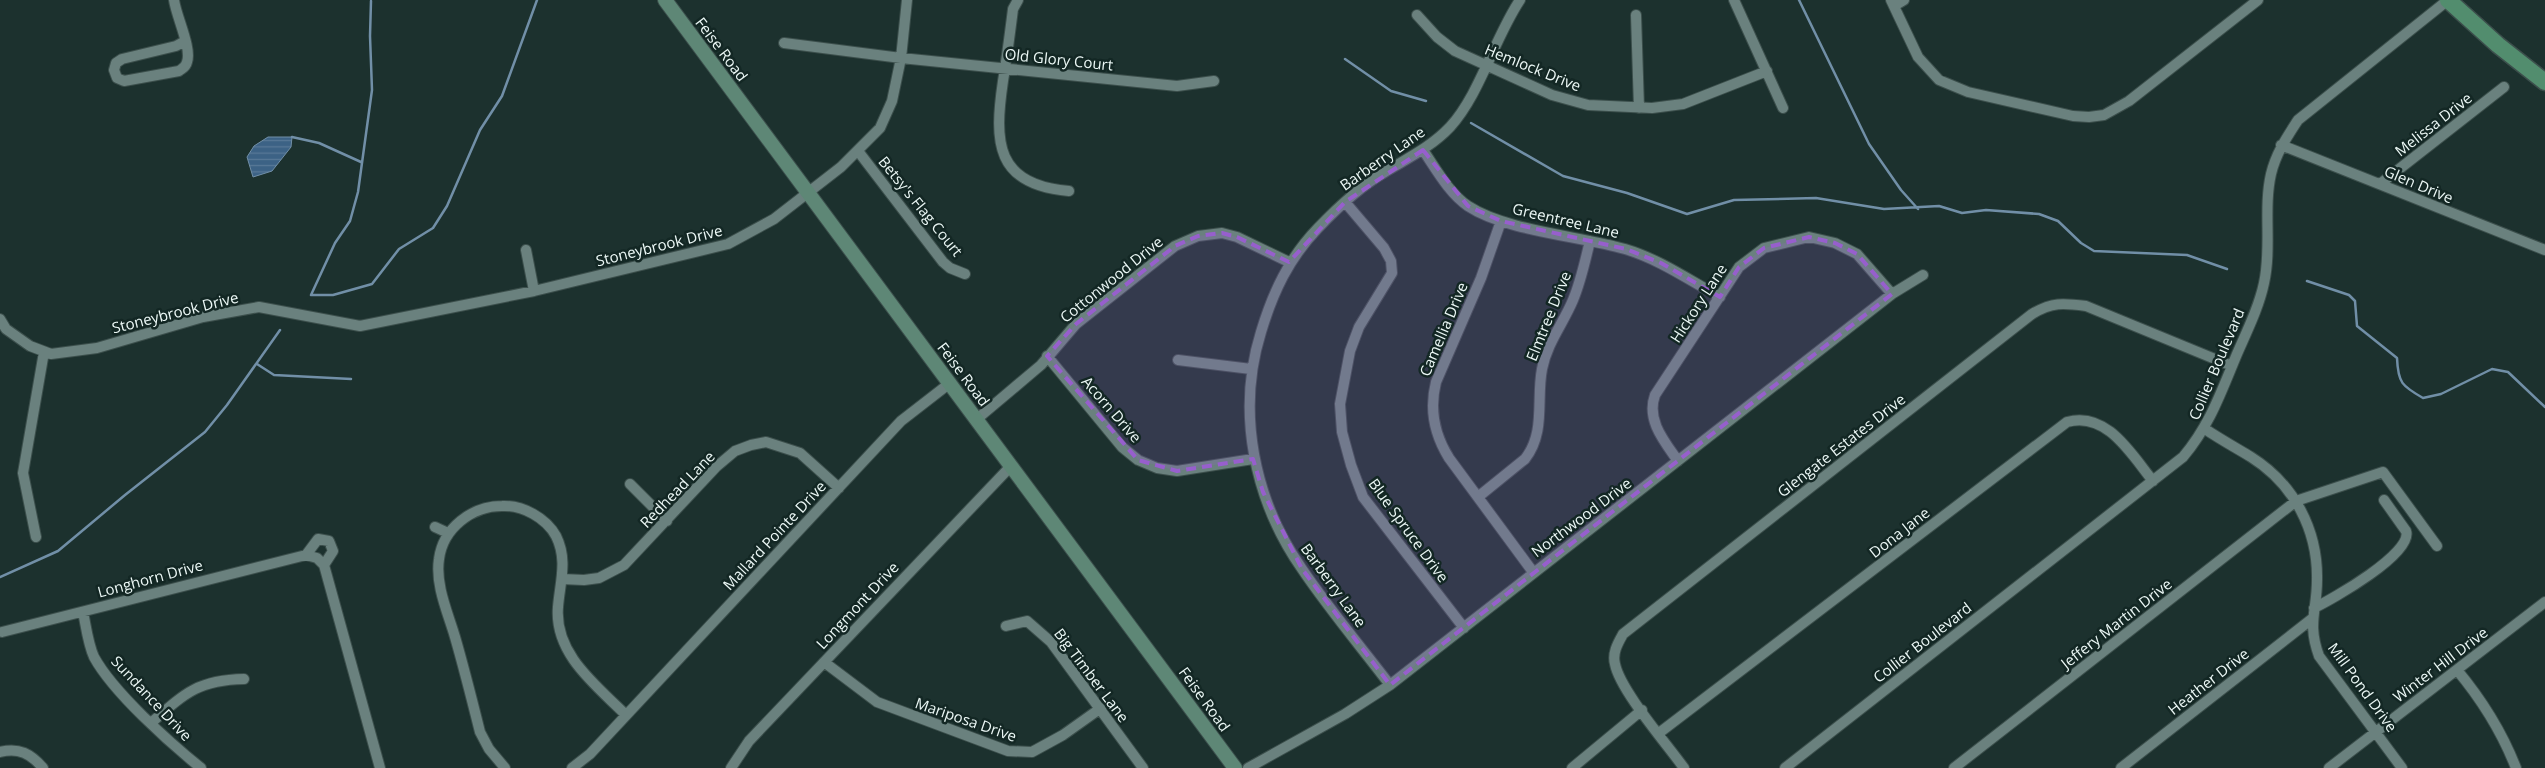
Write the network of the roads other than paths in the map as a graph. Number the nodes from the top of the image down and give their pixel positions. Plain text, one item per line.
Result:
1 (174, 0) edge
2 (665, 0) edge
3 (907, 0) edge
4 (1018, 0) edge
5 (1520, 0) edge
6 (1734, 0) edge
7 (1904, 0) edge
8 (2258, 0) edge
9 (2448, 0) edge
10 (1892, 3) edge
11 (1417, 15) dead end
12 (1636, 15) dead end
13 (185, 41) junction
14 (784, 43) dead end
15 (901, 58) junction
16 (1485, 65) junction
17 (1005, 68) junction
18 (1767, 71) junction
19 (1214, 81) dead end
20 (2545, 82) edge
21 (2504, 87) dead end
22 (1639, 108) junction
23 (1783, 108) dead end
24 (2281, 145) junction
25 (1423, 150) junction
26 (858, 151) junction
27 (2380, 184) junction
28 (808, 191) junction
29 (1069, 191) dead end
30 (1345, 202) junction
31 (1501, 221) junction
32 (1590, 241) junction
33 (526, 250) dead end
34 (2545, 250) edge
35 (1289, 262) junction
36 (965, 274) dead end
37 (1923, 275) dead end
38 (534, 291) junction
39 (1892, 294) junction
40 (1720, 297) junction
41 (0, 319) edge
42 (44, 352) junction
43 (1047, 356) junction
44 (1178, 360) dead end
45 (2232, 366) junction
46 (1251, 369) junction
47 (950, 383) junction
48 (977, 419) junction
49 (2205, 430) junction
50 (1253, 459) junction
51 (1678, 461) junction
52 (1011, 466) junction
53 (2153, 480) junction
54 (630, 484) dead end
55 (839, 488) junction
56 (1478, 497) junction
57 (2384, 500) dead end
58 (2296, 502) junction
59 (666, 521) junction
60 (435, 527) dead end
61 (448, 533) junction
62 (36, 537) dead end
63 (2437, 546) dead end
64 (306, 555) junction
65 (324, 565) junction
66 (1533, 572) junction
67 (562, 579) junction
68 (2543, 608) edge
69 (83, 612) junction
70 (2313, 613) junction
71 (1006, 626) dead end
72 (1464, 628) junction
73 (1, 633) edge
74 (824, 662) junction
75 (2457, 670) junction
76 (244, 678) dead end
77 (1390, 685) junction
78 (1101, 708) junction
79 (1642, 710) junction
80 (626, 715) junction
81 (151, 723) junction
82 (2376, 732) junction
83 (1659, 734) junction
84 (0, 752) edge
85 (43, 768) edge
86 (201, 768) edge
87 (380, 768) edge
88 (505, 768) edge
89 (572, 768) edge
90 (731, 768) edge
91 (1143, 768) edge
92 (1235, 768) edge
93 (1248, 768) edge
94 (1572, 768) edge
95 (1684, 768) edge
96 (1785, 768) edge
97 (1954, 768) edge
98 (2121, 768) edge
99 (2329, 768) edge
100 (2402, 768) edge
101 (2516, 768) edge

1 - 13 street
2 - 28 main road, Feise Road
3 - 15 street, Stoneybrook Drive
4 - 17 street
5 - 16 street, Barberry Lane
6 - 18 street
7 - 10 street
8 - 10 street
9 - 20 main road
9 - 24 street, Collier Boulevard
11 - 16 street, Hemlock Drive
12 - 22 street
13 - 13 street
14 - 15 street, Old Glory Court
15 - 17 street, Old Glory Court
15 - 26 street, Stoneybrook Drive
16 - 22 street, Hemlock Drive
16 - 25 street, Barberry Lane
17 - 19 street, Old Glory Court
17 - 29 street
18 - 22 street, Hemlock Drive
18 - 23 street
21 - 27 street, Melissa Drive
24 - 27 street, Glen Drive
24 - 45 street, Collier Boulevard
25 - 30 street, Barberry Lane
25 - 31 street, Greentree Lane
26 - 28 street, Stoneybrook Drive
26 - 36 street, Betsy's Flag Court
27 - 34 street, Glen Drive
28 - 38 street, Stoneybrook Drive
28 - 47 main road, Feise Road
30 - 35 street, Barberry Lane
30 - 72 street, Blue Spruce Drive
31 - 32 street, Greentree Lane
31 - 56 street, Camellia Drive
32 - 40 street, Greentree Lane
32 - 56 street, Elmtree Drive
33 - 38 street
35 - 43 street, Cottonwood Drive
35 - 46 street, Barberry Lane
37 - 39 street, Northwood Drive
38 - 42 street, Stoneybrook Drive
39 - 40 street, Hickory Lane
39 - 51 street, Northwood Drive
40 - 51 street, Hickory Lane
41 - 42 street, Stoneybrook Drive
42 - 62 street
43 - 48 street, Cottonwood Drive
43 - 50 street, Acorn Drive
44 - 46 street
45 - 49 street, Collier Boulevard
45 - 79 street, Glengate Estates Drive
46 - 50 street, Barberry Lane
47 - 48 main road, Feise Road
47 - 55 street, Mallard Pointe Drive
48 - 52 main road, Feise Road
49 - 53 street, Collier Boulevard
49 - 58 street, Mill Pond Drive
50 - 77 street, Barberry Lane
51 - 66 street, Northwood Drive
52 - 74 street, Longmont Drive
52 - 92 main road, Feise Road
53 - 83 street, Dona Jane
53 - 96 street, Collier Boulevard
54 - 59 street
55 - 59 street, Redhead Lane
55 - 80 street, Mallard Pointe Drive
56 - 66 street, Camellia Drive
57 - 70 street, Heather Drive
58 - 63 street, Jeffery Martin Drive
58 - 70 street, Mill Pond Drive
58 - 97 street, Jeffery Martin Drive
59 - 67 street, Redhead Lane
60 - 61 street
61 - 67 street
61 - 88 street
64 - 65 street
64 - 65 street
64 - 69 street, Longhorn Drive
65 - 87 street
66 - 72 street, Northwood Drive
67 - 80 street
68 - 75 street, Winter Hill Drive
69 - 73 street, Longhorn Drive
69 - 81 street, Sundance Drive
70 - 82 street, Mill Pond Drive
70 - 98 street, Heather Drive
71 - 78 street, Big Timber Lane
72 - 77 street, Northwood Drive
74 - 78 street, Mariposa Drive
74 - 90 street, Longmont Drive
75 - 82 street, Winter Hill Drive
75 - 101 street
76 - 81 street
77 - 93 street, Northwood Drive
78 - 91 street, Big Timber Lane
79 - 83 street, Glengate Estates Drive
79 - 94 street
80 - 89 street, Mallard Pointe Drive
81 - 86 street, Sundance Drive
82 - 99 street, Winter Hill Drive
82 - 100 street, Mill Pond Drive
83 - 95 street, Glengate Estates Drive
84 - 85 street

